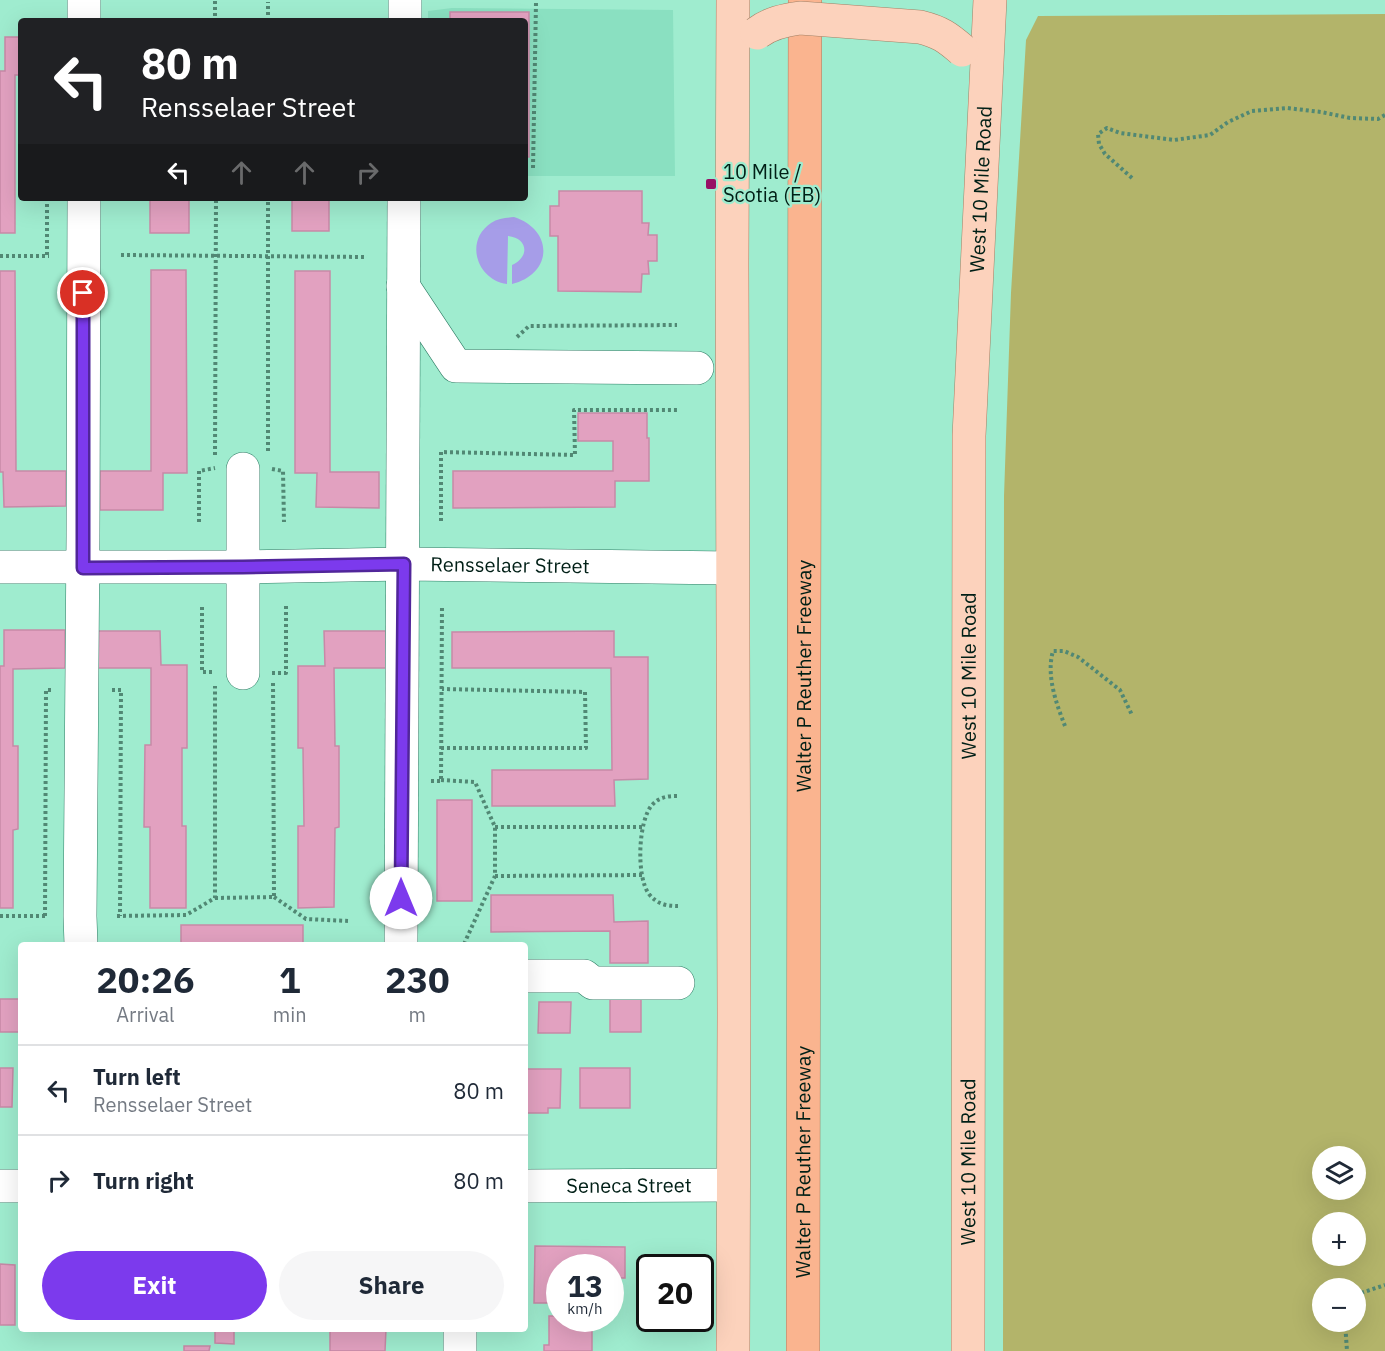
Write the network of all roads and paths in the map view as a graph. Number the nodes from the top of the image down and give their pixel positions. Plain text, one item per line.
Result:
1 (84, 0) edge
2 (405, 0) edge
3 (733, 0) edge
4 (806, 0) edge
5 (990, 0) edge
6 (215, 1) edge
7 (268, 2) dead end
8 (536, 3) dead end
9 (84, 18) edge
10 (215, 18) edge
11 (268, 18) edge
12 (405, 18) edge
13 (732, 73) junction
14 (986, 85) junction
15 (1385, 115) edge
16 (533, 168) dead end
17 (1132, 178) dead end
18 (47, 201) edge
19 (84, 201) edge
20 (216, 201) edge
21 (268, 201) edge
22 (404, 201) edge
23 (121, 255) dead end
24 (216, 255) junction
25 (0, 256) edge
26 (268, 256) junction
27 (367, 257) dead end
28 (403, 286) junction
29 (677, 325) dead end
30 (513, 341) dead end
31 (697, 368) dead end
32 (678, 410) dead end
33 (259, 465) junction
34 (441, 521) dead end
35 (199, 522) dead end
36 (284, 522) dead end
37 (404, 564) junction
38 (0, 567) edge
39 (243, 567) junction
40 (83, 568) junction
41 (732, 568) junction
42 (442, 606) dead end
43 (244, 676) junction
44 (441, 689) junction
45 (1132, 714) dead end
46 (1065, 726) dead end
47 (441, 748) junction
48 (441, 780) junction
49 (425, 781) dead end
50 (677, 796) dead end
51 (495, 827) junction
52 (643, 827) junction
53 (643, 875) junction
54 (495, 876) junction
55 (274, 897) junction
56 (215, 898) junction
57 (678, 906) dead end
58 (0, 916) edge
59 (48, 916) dead end
60 (117, 916) dead end
61 (348, 921) dead end
62 (81, 942) edge
63 (414, 942) edge
64 (465, 942) edge
65 (528, 944) edge
66 (535, 944) dead end
67 (528, 976) edge
68 (678, 983) dead end
69 (733, 1185) junction
70 (0, 1186) edge
71 (18, 1186) edge
72 (528, 1186) edge
73 (1385, 1285) edge
74 (1366, 1291) edge
75 (460, 1332) edge
76 (1346, 1332) edge
77 (460, 1351) edge
78 (733, 1351) edge
79 (803, 1351) edge
80 (968, 1351) edge
81 (1347, 1351) edge

1 - 9 street
2 - 12 street
3 - 13 main road
4 - 79 highway, Walter P Reuther Freeway
5 - 14 main road, West 10 Mile Road
6 - 10 path
7 - 11 path
8 - 16 path
13 - 14 main road, bridge
13 - 41 main road
14 - 80 main road, West 10 Mile Road
15 - 17 path
18 - 25 path
19 - 40 street
20 - 24 path
21 - 26 path
22 - 28 street
23 - 24 path
24 - 26 path
24 - 35 path
26 - 27 path
26 - 33 path
28 - 31 street
28 - 37 street
29 - 30 path
32 - 34 path
33 - 36 path
33 - 39 street
37 - 39 street, Rensselaer Street
37 - 41 street, Rensselaer Street
37 - 63 street
38 - 40 street, Rensselaer Street
39 - 40 street, Rensselaer Street
39 - 43 street
40 - 62 street
41 - 69 main road
42 - 44 path
43 - 55 path
43 - 56 path
44 - 47 path
44 - 47 path
45 - 46 path
47 - 48 path
48 - 49 path
48 - 51 path
50 - 52 path
51 - 52 path
51 - 54 path
52 - 53 path
53 - 54 path
53 - 57 path
54 - 64 path
55 - 56 path
55 - 61 path
56 - 60 path
58 - 59 path
65 - 66 path
67 - 68 street
69 - 72 street, Seneca Street
69 - 78 main road
70 - 71 street
73 - 74 path
75 - 77 street
76 - 81 path

